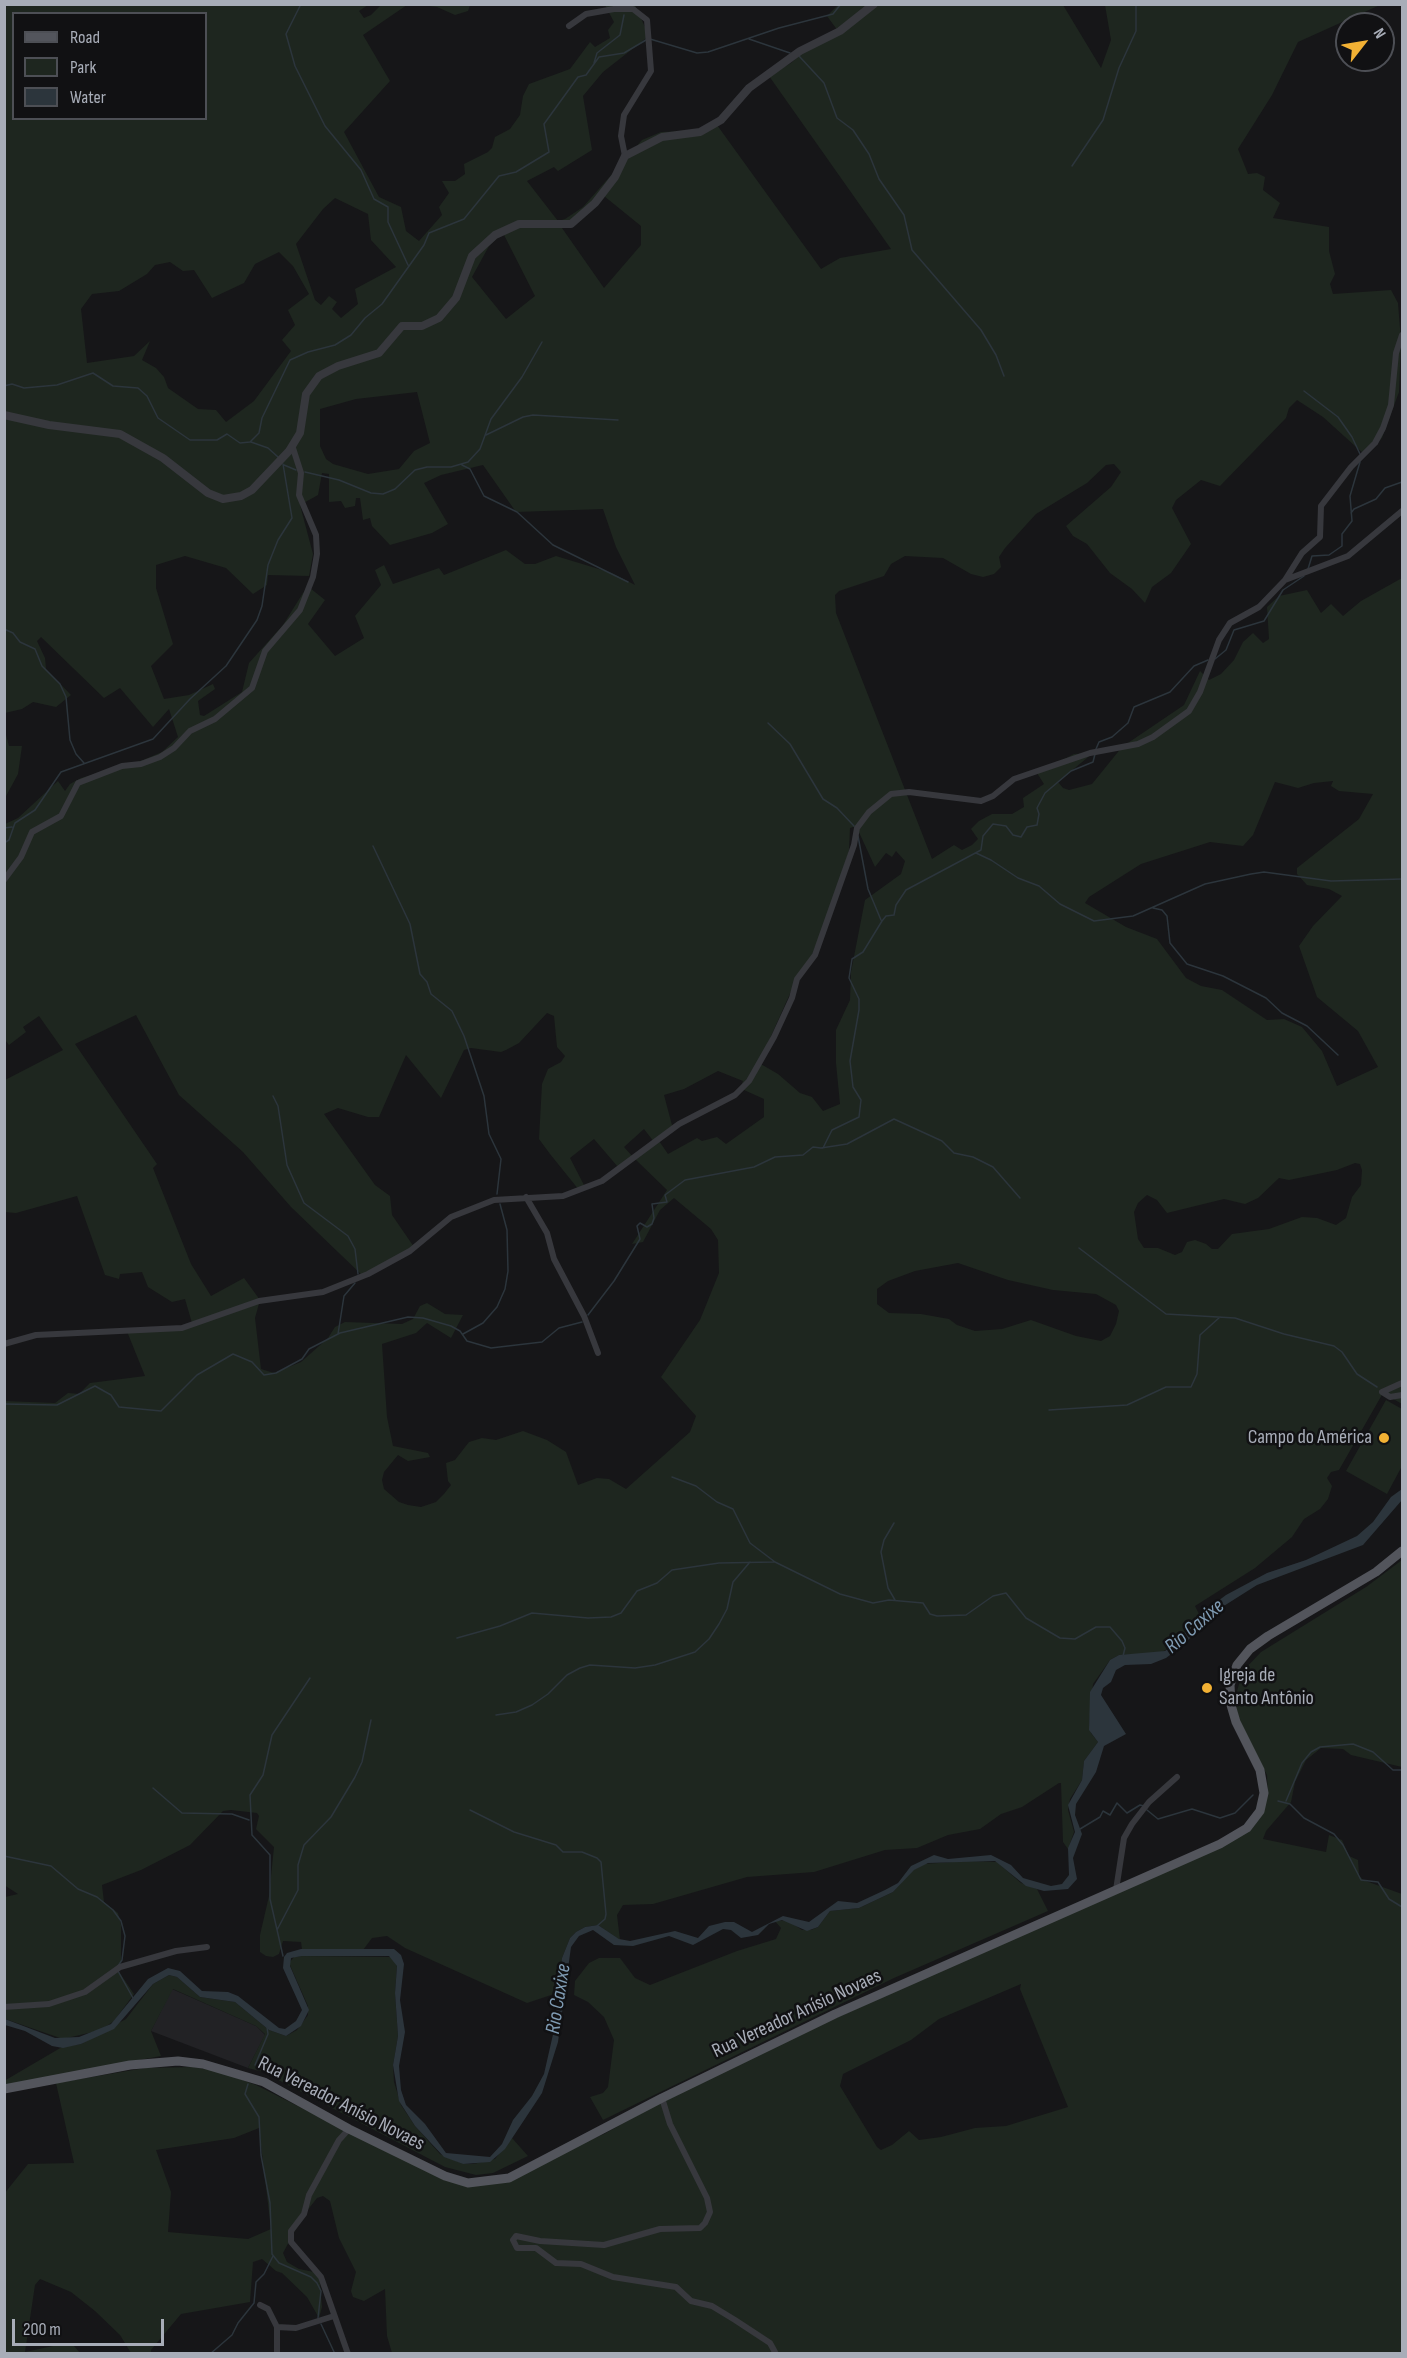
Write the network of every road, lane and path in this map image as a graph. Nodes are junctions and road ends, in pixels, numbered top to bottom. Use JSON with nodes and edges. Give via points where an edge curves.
{"nodes":[{"id":1,"x":874,"y":4,"type":"edge"},
{"id":2,"x":568,"y":26,"type":"dead end"},
{"id":3,"x":625,"y":156,"type":"junction"},
{"id":4,"x":1402,"y":335,"type":"edge"},
{"id":5,"x":4,"y":415,"type":"edge"},
{"id":6,"x":292,"y":445,"type":"junction"},
{"id":7,"x":1402,"y":511,"type":"edge"},
{"id":8,"x":1285,"y":580,"type":"junction"},
{"id":9,"x":4,"y":880,"type":"edge"},
{"id":10,"x":526,"y":1197,"type":"junction"},
{"id":11,"x":4,"y":1344,"type":"edge"},
{"id":12,"x":598,"y":1353,"type":"dead end"},
{"id":13,"x":1402,"y":1383,"type":"edge"},
{"id":14,"x":1402,"y":1395,"type":"edge"},
{"id":15,"x":1402,"y":1551,"type":"edge"},
{"id":16,"x":1177,"y":1777,"type":"dead end"},
{"id":17,"x":1116,"y":1890,"type":"junction"},
{"id":18,"x":207,"y":1947,"type":"dead end"},
{"id":19,"x":4,"y":2007,"type":"edge"},
{"id":20,"x":4,"y":2089,"type":"edge"},
{"id":21,"x":662,"y":2098,"type":"junction"},
{"id":22,"x":349,"y":2129,"type":"junction"},
{"id":23,"x":260,"y":2305,"type":"dead end"},
{"id":24,"x":334,"y":2316,"type":"junction"},
{"id":25,"x":278,"y":2326,"type":"junction"},
{"id":26,"x":277,"y":2352,"type":"edge"},
{"id":27,"x":348,"y":2354,"type":"edge"},
{"id":28,"x":776,"y":2354,"type":"edge"}],
"edges":[{"from":1,"to":3,"type":"street","via":[[840,31],[800,51],[749,88],[721,120],[700,132],[662,137]]},
{"from":2,"to":3,"type":"street","via":[[586,14],[614,9],[633,9],[647,20],[651,71],[624,115],[621,136]]},
{"from":3,"to":6,"type":"street","via":[[595,203],[571,224],[519,224],[495,235],[472,256],[456,298],[439,318],[422,326],[402,326],[379,353],[319,376],[306,394],[300,433]]},
{"from":4,"to":8,"type":"street","via":[[1396,353],[1391,405],[1383,428],[1375,443],[1321,506],[1320,537],[1302,553]]},
{"from":5,"to":6,"type":"street","via":[[120,434],[223,499],[252,490]]},
{"from":6,"to":9,"type":"street","via":[[301,473],[299,495],[316,535],[317,554],[300,610],[265,651],[252,688],[160,757],[122,765],[78,783],[61,816],[32,832],[21,858]]},
{"from":7,"to":8,"type":"street","via":[[1348,556]]},
{"from":8,"to":10,"type":"street","via":[[1259,607],[1230,623],[1189,711],[1153,737],[1014,779],[981,801],[909,792],[891,794],[857,828],[815,955],[797,979],[774,1037],[748,1081],[735,1095],[679,1124],[602,1181],[563,1196]]},
{"from":10,"to":11,"type":"street","via":[[494,1200],[451,1217],[410,1251],[323,1292],[259,1301],[182,1328],[36,1335]]},
{"from":10,"to":12,"type":"street","via":[[547,1233],[554,1259],[584,1316]]},
{"from":13,"to":14,"type":"street","via":[[1382,1392],[1390,1397]]},
{"from":15,"to":17,"type":"main road","name":"Rua Vereador Anísio Novaes","via":[[1376,1572],[1268,1636],[1237,1665],[1230,1685],[1231,1705],[1260,1770],[1264,1793],[1254,1820],[1220,1844]]},
{"from":16,"to":17,"type":"street","via":[[1145,1806],[1124,1838]]},
{"from":17,"to":21,"type":"main road","name":"Rua Vereador Anísio Novaes","via":[[835,2014]]},
{"from":18,"to":19,"type":"street","via":[[176,1951],[120,1967],[85,1992],[60,2001],[36,2007]]},
{"from":20,"to":22,"type":"main road","name":"Rua Vereador Anísio Novaes","via":[[129,2065],[177,2061],[231,2070],[264,2082]]},
{"from":21,"to":22,"type":"main road","name":"Rua Vereador Anísio Novaes","via":[[509,2178],[488,2182],[468,2183],[445,2176]]},
{"from":21,"to":28,"type":"street","via":[[670,2124],[707,2198],[710,2212],[700,2228],[660,2229],[604,2245],[516,2236],[513,2240],[517,2248],[536,2248],[556,2263],[581,2264],[613,2277],[676,2287],[691,2301],[712,2306],[770,2343]]},
{"from":22,"to":24,"type":"street","via":[[339,2140],[309,2195],[304,2214],[291,2231],[291,2242],[321,2277]]},
{"from":23,"to":25,"type":"street","via":[[268,2309]]},
{"from":24,"to":25,"type":"street","via":[[296,2328]]},
{"from":24,"to":27,"type":"street"},
{"from":25,"to":26,"type":"street"}]}
